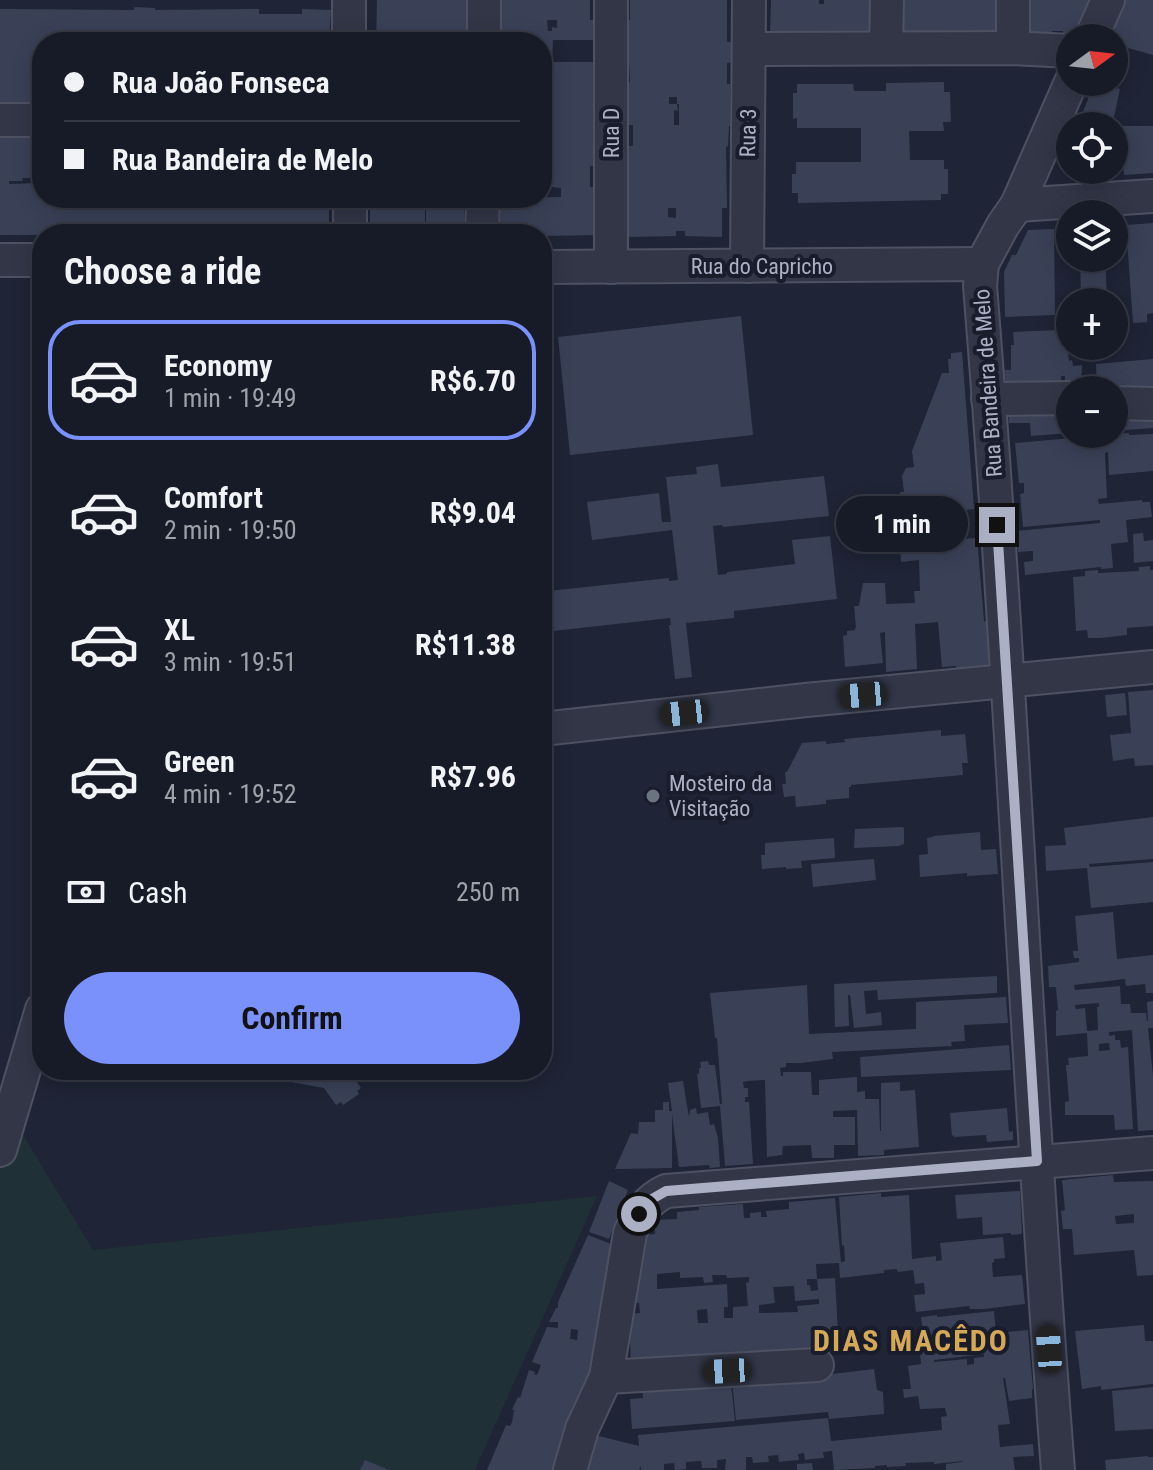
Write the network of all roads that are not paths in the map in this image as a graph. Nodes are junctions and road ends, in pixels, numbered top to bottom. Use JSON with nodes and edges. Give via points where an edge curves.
{"nodes":[{"id":1,"x":349,"y":0,"type":"edge"},
{"id":2,"x":484,"y":0,"type":"edge"},
{"id":3,"x":611,"y":0,"type":"edge"},
{"id":4,"x":749,"y":0,"type":"edge"},
{"id":5,"x":887,"y":0,"type":"edge"},
{"id":6,"x":1013,"y":0,"type":"edge"},
{"id":7,"x":1108,"y":0,"type":"edge"},
{"id":8,"x":1097,"y":24,"type":"edge"},
{"id":9,"x":349,"y":32,"type":"edge"},
{"id":10,"x":484,"y":32,"type":"edge"},
{"id":11,"x":886,"y":47,"type":"junction"},
{"id":12,"x":1013,"y":48,"type":"junction"},
{"id":13,"x":750,"y":49,"type":"junction"},
{"id":14,"x":1056,"y":50,"type":"edge"},
{"id":15,"x":1065,"y":96,"type":"edge"},
{"id":16,"x":0,"y":120,"type":"edge"},
{"id":17,"x":32,"y":120,"type":"edge"},
{"id":18,"x":1153,"y":196,"type":"edge"},
{"id":19,"x":1017,"y":205,"type":"junction"},
{"id":20,"x":0,"y":260,"type":"edge"},
{"id":21,"x":32,"y":260,"type":"edge"},
{"id":22,"x":982,"y":264,"type":"junction"},
{"id":23,"x":747,"y":266,"type":"junction"},
{"id":24,"x":552,"y":267,"type":"edge"},
{"id":25,"x":611,"y":267,"type":"junction"},
{"id":26,"x":1056,"y":398,"type":"edge"},
{"id":27,"x":988,"y":399,"type":"junction"},
{"id":28,"x":1128,"y":403,"type":"edge"},
{"id":29,"x":1153,"y":404,"type":"edge"},
{"id":30,"x":1153,"y":667,"type":"edge"},
{"id":31,"x":1007,"y":682,"type":"junction"},
{"id":32,"x":552,"y":728,"type":"edge"},
{"id":33,"x":32,"y":1043,"type":"edge"},
{"id":34,"x":0,"y":1150,"type":"edge"},
{"id":35,"x":1153,"y":1153,"type":"edge"},
{"id":36,"x":1037,"y":1161,"type":"junction"},
{"id":37,"x":817,"y":1365,"type":"dead end"},
{"id":38,"x":606,"y":1377,"type":"junction"},
{"id":39,"x":570,"y":1470,"type":"edge"},
{"id":40,"x":1058,"y":1470,"type":"edge"}],
"edges":[{"from":1,"to":9,"type":"street"},
{"from":2,"to":10,"type":"street"},
{"from":3,"to":25,"type":"street","name":"Rua D"},
{"from":4,"to":13,"type":"street","name":"Rua 3"},
{"from":5,"to":11,"type":"street"},
{"from":6,"to":12,"type":"street"},
{"from":7,"to":8,"type":"street"},
{"from":11,"to":12,"type":"street"},
{"from":11,"to":13,"type":"street"},
{"from":12,"to":14,"type":"street"},
{"from":13,"to":23,"type":"street","name":"Rua 3"},
{"from":15,"to":19,"type":"street","name":"Rua Bandeira de Melo"},
{"from":16,"to":17,"type":"street"},
{"from":18,"to":19,"type":"street"},
{"from":19,"to":22,"type":"street","name":"Rua Bandeira de Melo"},
{"from":20,"to":21,"type":"street"},
{"from":22,"to":23,"type":"street","name":"Rua do Capricho"},
{"from":22,"to":27,"type":"street","name":"Rua Bandeira de Melo"},
{"from":23,"to":25,"type":"street","name":"Rua do Capricho"},
{"from":24,"to":25,"type":"street","name":"Rua do Capricho"},
{"from":26,"to":27,"type":"street"},
{"from":27,"to":31,"type":"street","name":"Rua Bandeira de Melo"},
{"from":28,"to":29,"type":"street"},
{"from":30,"to":31,"type":"street"},
{"from":31,"to":32,"type":"street"},
{"from":31,"to":36,"type":"street","name":"Rua Bandeira de Melo"},
{"from":33,"to":34,"type":"street"},
{"from":35,"to":36,"type":"street"},
{"from":36,"to":38,"type":"street","via":[[666,1191],[639,1214],[630,1233]]},
{"from":36,"to":40,"type":"street","name":"Rua Bandeira de Melo"},
{"from":37,"to":38,"type":"street"},
{"from":38,"to":39,"type":"street"}]}
